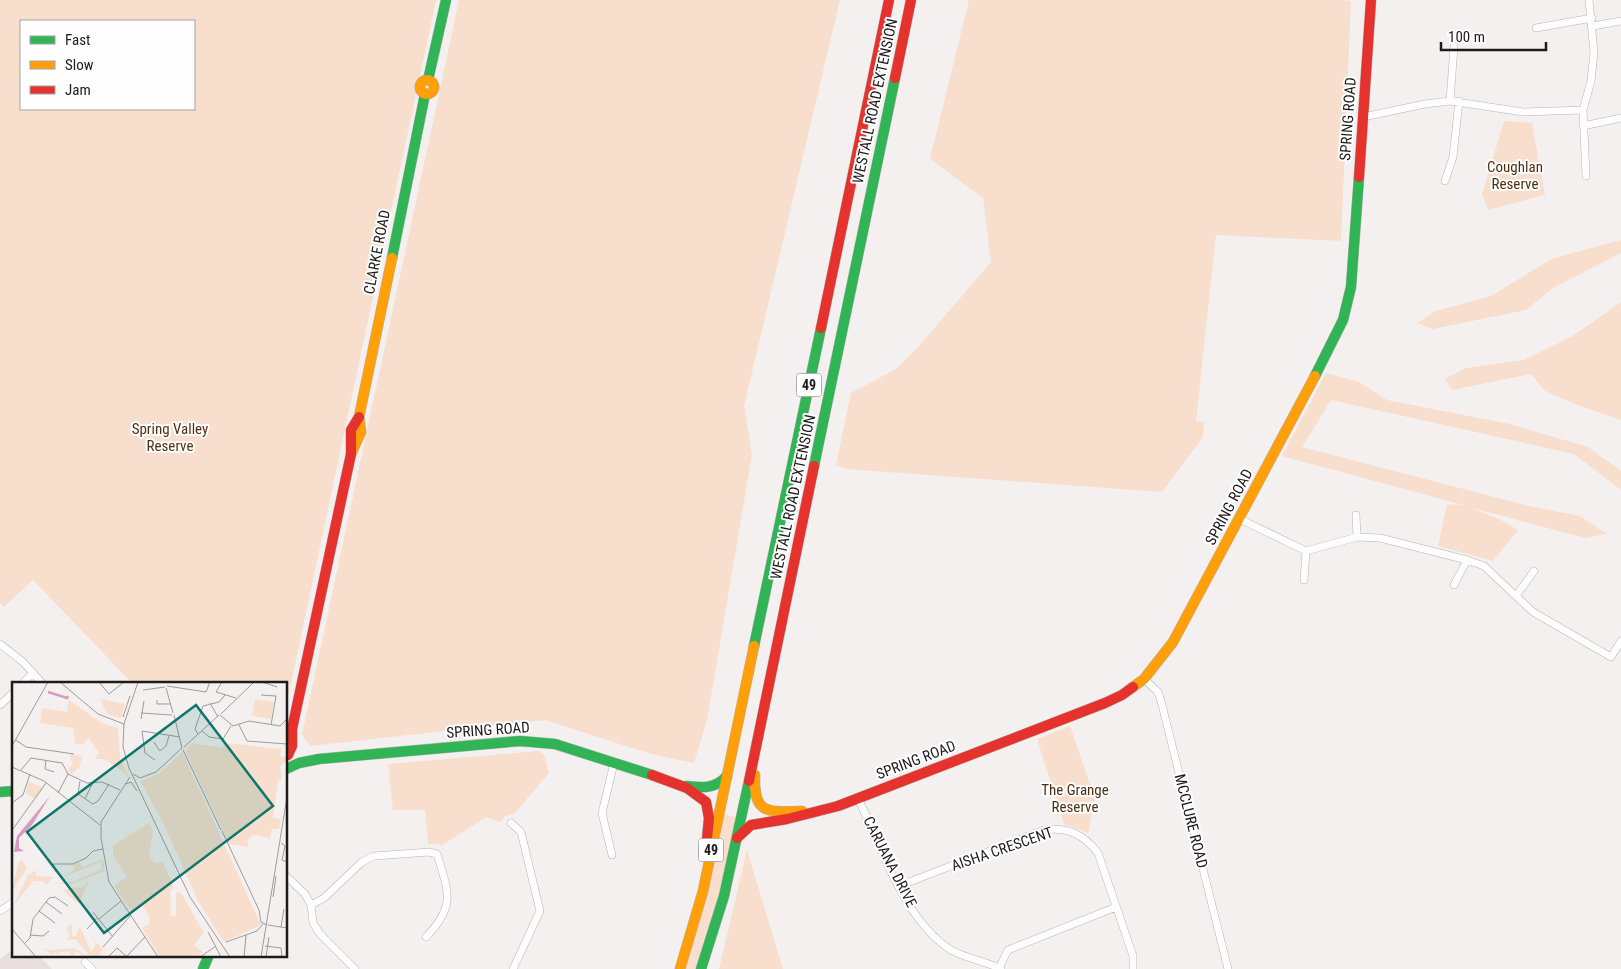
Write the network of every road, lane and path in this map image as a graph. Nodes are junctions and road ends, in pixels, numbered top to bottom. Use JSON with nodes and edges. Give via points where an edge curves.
{"nodes":[{"id":1,"x":446,"y":0,"type":"edge"},
{"id":2,"x":889,"y":0,"type":"edge"},
{"id":3,"x":912,"y":0,"type":"edge"},
{"id":4,"x":1371,"y":0,"type":"edge"},
{"id":5,"x":1589,"y":0,"type":"edge"},
{"id":6,"x":1592,"y":18,"type":"junction"},
{"id":7,"x":1621,"y":21,"type":"edge"},
{"id":8,"x":1593,"y":26,"type":"junction"},
{"id":9,"x":1536,"y":28,"type":"dead end"},
{"id":10,"x":1454,"y":46,"type":"dead end"},
{"id":11,"x":1450,"y":101,"type":"junction"},
{"id":12,"x":1459,"y":101,"type":"junction"},
{"id":13,"x":1583,"y":110,"type":"junction"},
{"id":14,"x":1363,"y":117,"type":"junction"},
{"id":15,"x":1621,"y":118,"type":"edge"},
{"id":16,"x":1583,"y":126,"type":"junction"},
{"id":17,"x":1586,"y":176,"type":"dead end"},
{"id":18,"x":1445,"y":180,"type":"dead end"},
{"id":19,"x":1356,"y":515,"type":"dead end"},
{"id":20,"x":1240,"y":519,"type":"junction"},
{"id":21,"x":1357,"y":537,"type":"junction"},
{"id":22,"x":1306,"y":551,"type":"junction"},
{"id":23,"x":1467,"y":560,"type":"junction"},
{"id":24,"x":1534,"y":571,"type":"dead end"},
{"id":25,"x":1304,"y":580,"type":"dead end"},
{"id":26,"x":1454,"y":585,"type":"dead end"},
{"id":27,"x":1516,"y":596,"type":"junction"},
{"id":28,"x":1621,"y":641,"type":"edge"},
{"id":29,"x":0,"y":644,"type":"edge"},
{"id":30,"x":33,"y":673,"type":"junction"},
{"id":31,"x":1144,"y":679,"type":"junction"},
{"id":32,"x":24,"y":682,"type":"edge"},
{"id":33,"x":41,"y":682,"type":"edge"},
{"id":34,"x":12,"y":694,"type":"edge"},
{"id":35,"x":0,"y":705,"type":"edge"},
{"id":36,"x":762,"y":717,"type":"junction"},
{"id":37,"x":292,"y":728,"type":"junction"},
{"id":38,"x":288,"y":735,"type":"edge"},
{"id":39,"x":288,"y":754,"type":"edge"},
{"id":40,"x":319,"y":759,"type":"junction"},
{"id":41,"x":614,"y":762,"type":"junction"},
{"id":42,"x":288,"y":766,"type":"edge"},
{"id":43,"x":288,"y":768,"type":"edge"},
{"id":44,"x":727,"y":775,"type":"junction"},
{"id":45,"x":682,"y":786,"type":"junction"},
{"id":46,"x":858,"y":798,"type":"junction"},
{"id":47,"x":823,"y":810,"type":"junction"},
{"id":48,"x":511,"y":823,"type":"dead end"},
{"id":49,"x":737,"y":838,"type":"junction"},
{"id":50,"x":612,"y":856,"type":"dead end"},
{"id":51,"x":288,"y":878,"type":"edge"},
{"id":52,"x":899,"y":886,"type":"junction"},
{"id":53,"x":12,"y":903,"type":"edge"},
{"id":54,"x":311,"y":905,"type":"junction"},
{"id":55,"x":1116,"y":907,"type":"junction"},
{"id":56,"x":0,"y":911,"type":"edge"},
{"id":57,"x":693,"y":929,"type":"junction"},
{"id":58,"x":426,"y":937,"type":"dead end"},
{"id":59,"x":208,"y":956,"type":"edge"},
{"id":60,"x":85,"y":962,"type":"dead end"},
{"id":61,"x":1000,"y":968,"type":"edge"},
{"id":62,"x":92,"y":969,"type":"edge"},
{"id":63,"x":203,"y":969,"type":"edge"},
{"id":64,"x":355,"y":969,"type":"edge"},
{"id":65,"x":513,"y":969,"type":"edge"},
{"id":66,"x":680,"y":969,"type":"edge"},
{"id":67,"x":701,"y":969,"type":"edge"},
{"id":68,"x":1134,"y":969,"type":"edge"},
{"id":69,"x":1228,"y":969,"type":"edge"}],
"edges":[{"from":1,"to":37,"type":"main road","name":"CLARKE ROAD","via":[[428,80],[420,86],[425,94],[359,417],[351,430],[352,454]]},
{"from":2,"to":44,"type":"main road","name":"WESTALL ROAD EXTENSION","number":"49"},
{"from":3,"to":36,"type":"main road","name":"WESTALL ROAD EXTENSION","number":"49"},
{"from":4,"to":14,"type":"main road","name":"SPRING ROAD"},
{"from":5,"to":6,"type":"street"},
{"from":6,"to":8,"type":"street"},
{"from":6,"to":9,"type":"street"},
{"from":7,"to":8,"type":"street"},
{"from":8,"to":13,"type":"street","via":[[1591,81]]},
{"from":10,"to":11,"type":"street"},
{"from":11,"to":12,"type":"street"},
{"from":11,"to":14,"type":"street"},
{"from":12,"to":13,"type":"street","via":[[1524,112]]},
{"from":12,"to":18,"type":"street","via":[[1453,157]]},
{"from":13,"to":16,"type":"street"},
{"from":14,"to":20,"type":"main road","name":"SPRING ROAD","via":[[1351,287],[1343,320]]},
{"from":15,"to":16,"type":"street"},
{"from":16,"to":17,"type":"street"},
{"from":19,"to":21,"type":"street"},
{"from":20,"to":22,"type":"street"},
{"from":20,"to":31,"type":"main road","name":"SPRING ROAD","via":[[1173,642]]},
{"from":21,"to":22,"type":"street"},
{"from":21,"to":23,"type":"street","via":[[1380,538]]},
{"from":22,"to":25,"type":"street"},
{"from":23,"to":26,"type":"street"},
{"from":23,"to":27,"type":"street","via":[[1484,566]]},
{"from":24,"to":27,"type":"street"},
{"from":27,"to":28,"type":"street","via":[[1533,612],[1611,657]]},
{"from":29,"to":30,"type":"street"},
{"from":30,"to":32,"type":"street"},
{"from":30,"to":33,"type":"street"},
{"from":31,"to":46,"type":"main road","name":"SPRING ROAD","via":[[1105,703]]},
{"from":31,"to":69,"type":"street","name":"MCCLURE ROAD","via":[[1158,692],[1162,702]]},
{"from":34,"to":35,"type":"street"},
{"from":36,"to":47,"type":"main road","name":"SPRING ROAD","via":[[754,785],[758,804],[772,811]]},
{"from":36,"to":49,"type":"main road","name":"WESTALL ROAD EXTENSION","number":"49"},
{"from":37,"to":38,"type":"main road","name":"CLARKE ROAD"},
{"from":37,"to":39,"type":"main road","name":"CLARKE ROAD","via":[[292,746]]},
{"from":39,"to":40,"type":"main road","name":"SPRING ROAD"},
{"from":39,"to":42,"type":"main road","name":"CLARKE ROAD"},
{"from":40,"to":41,"type":"main road","name":"SPRING ROAD","via":[[520,741],[555,744]]},
{"from":40,"to":43,"type":"main road","name":"SPRING ROAD"},
{"from":41,"to":45,"type":"main road","name":"SPRING ROAD"},
{"from":41,"to":50,"type":"street","via":[[602,813]]},
{"from":44,"to":45,"type":"main road","name":"SPRING ROAD","via":[[719,784],[709,788]]},
{"from":44,"to":57,"type":"main road","name":"WESTALL ROAD EXTENSION","number":"49"},
{"from":45,"to":57,"type":"main road","name":"SPRING ROAD","via":[[707,804],[708,838]]},
{"from":46,"to":47,"type":"main road","name":"SPRING ROAD"},
{"from":46,"to":52,"type":"street","name":"CARUANA DRIVE"},
{"from":47,"to":49,"type":"main road","name":"SPRING ROAD","via":[[751,825]]},
{"from":48,"to":65,"type":"street","via":[[521,832],[540,911]]},
{"from":49,"to":67,"type":"main road","name":"WESTALL ROAD EXTENSION","number":"49","via":[[724,896]]},
{"from":51,"to":54,"type":"street","via":[[305,894]]},
{"from":52,"to":55,"type":"street","name":"AISHA CRESCENT","via":[[1044,830],[1059,828],[1075,833],[1098,853]]},
{"from":52,"to":61,"type":"street","name":"CARUANA DRIVE","via":[[921,921],[951,950]]},
{"from":53,"to":56,"type":"street"},
{"from":54,"to":58,"type":"street","via":[[324,898],[362,862],[374,856],[437,854],[448,893],[447,906]]},
{"from":54,"to":64,"type":"street","via":[[313,923],[320,934]]},
{"from":55,"to":61,"type":"street","via":[[1008,950]]},
{"from":55,"to":68,"type":"street","name":"AISHA CRESCENT","via":[[1133,956]]},
{"from":57,"to":66,"type":"main road","name":"WESTALL ROAD EXTENSION","number":"49"},
{"from":59,"to":63,"type":"main road"},
{"from":60,"to":62,"type":"street"}]}
